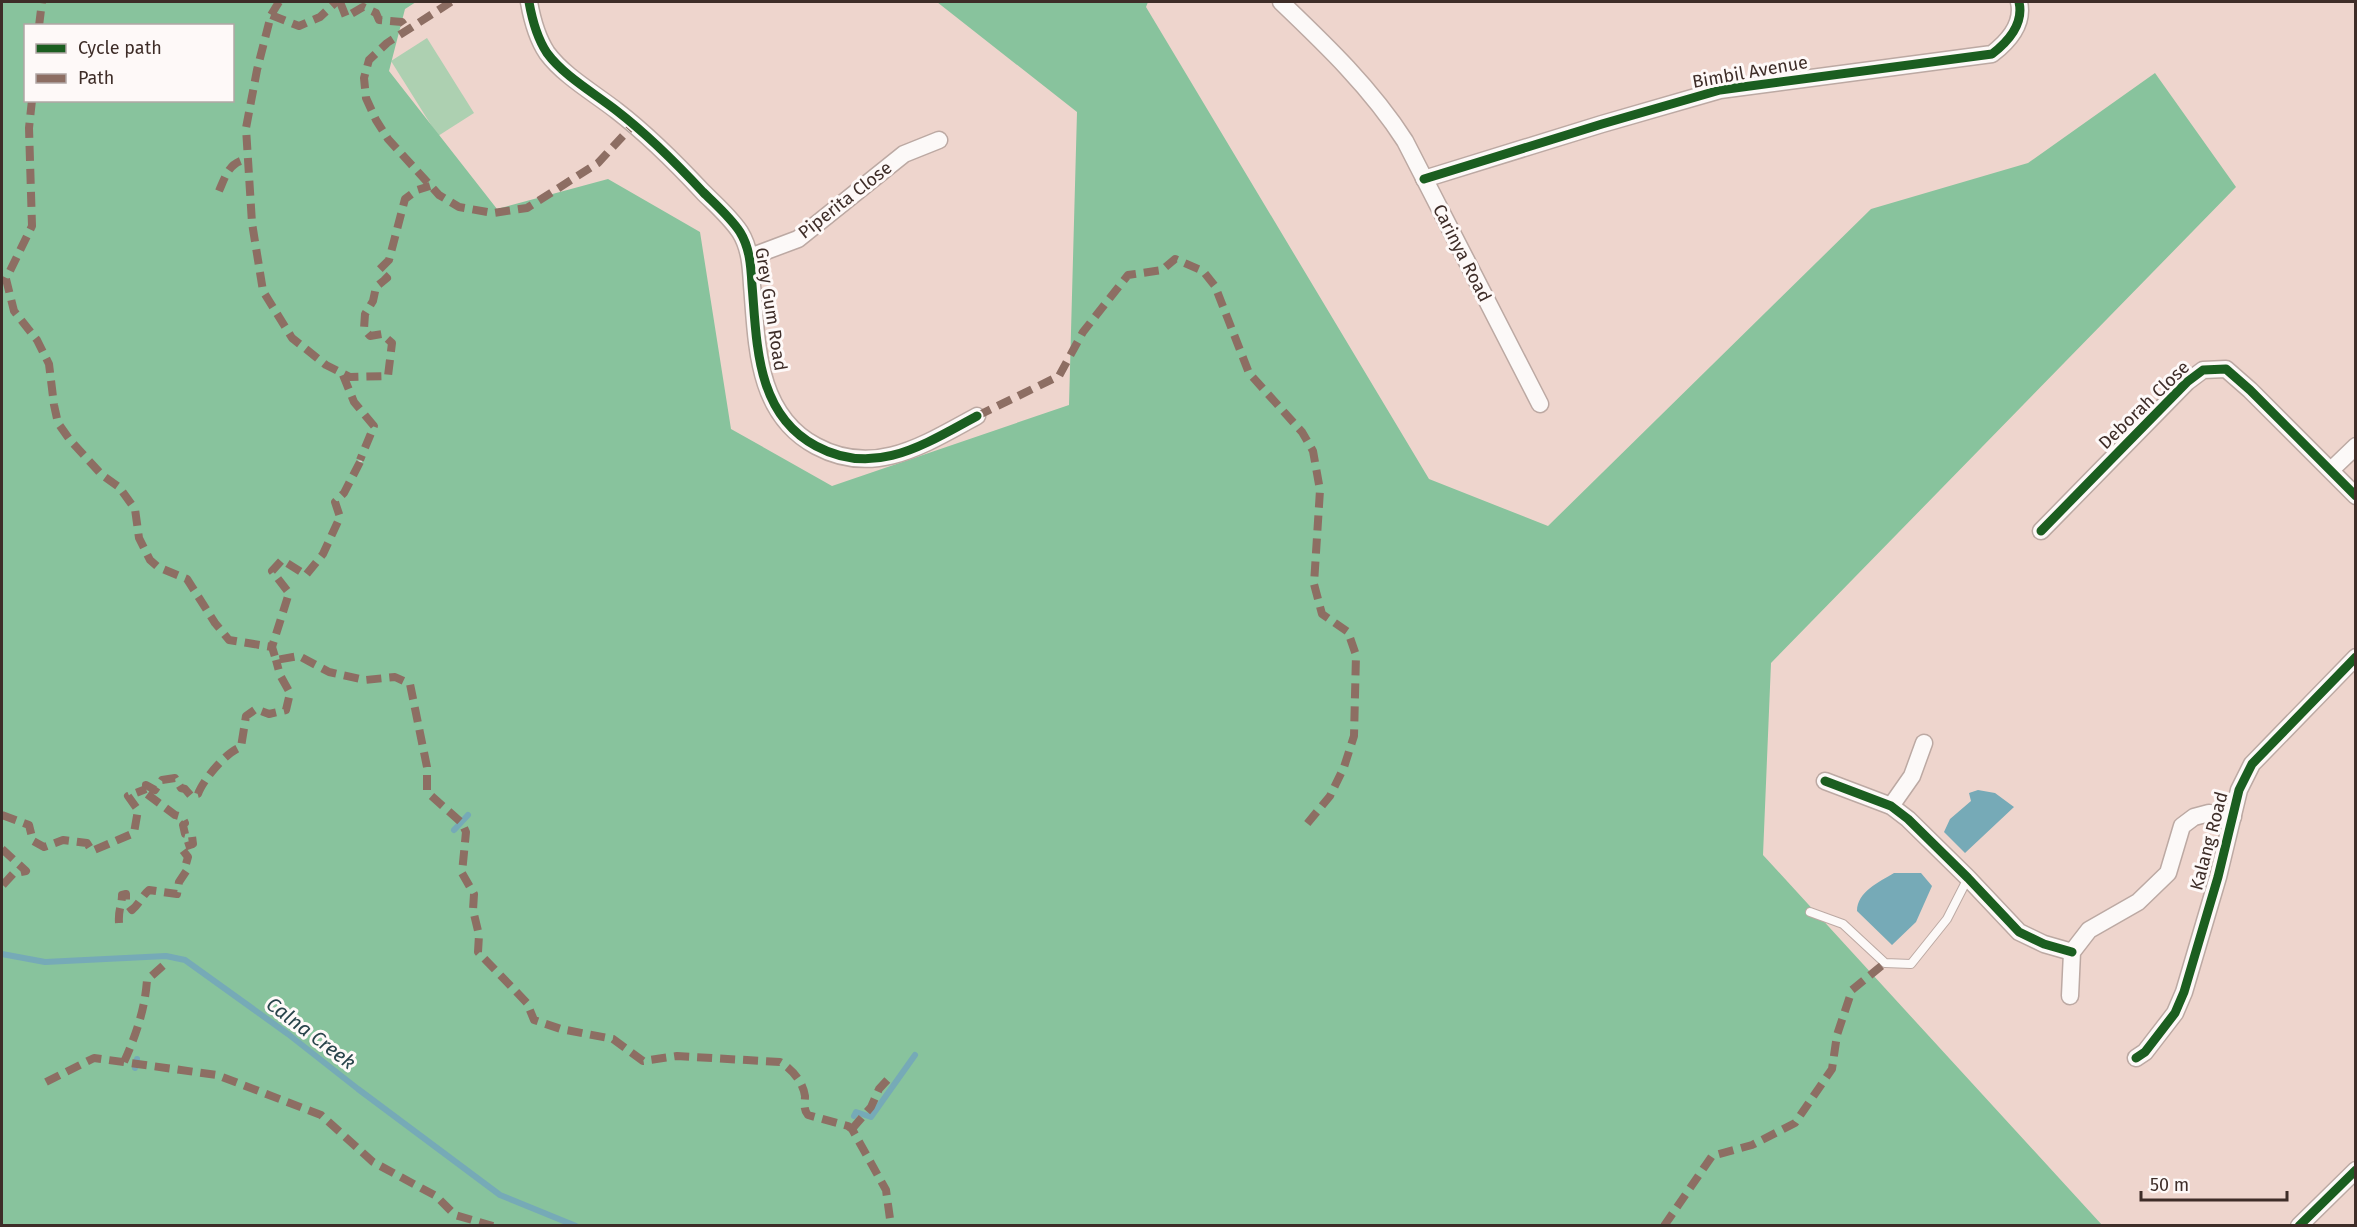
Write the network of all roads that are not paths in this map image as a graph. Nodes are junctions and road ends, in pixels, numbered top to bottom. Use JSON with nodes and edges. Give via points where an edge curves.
{"nodes":[{"id":1,"x":529,"y":2,"type":"edge"},
{"id":2,"x":1281,"y":2,"type":"edge"},
{"id":3,"x":2019,"y":2,"type":"edge"},
{"id":4,"x":939,"y":140,"type":"dead end"},
{"id":5,"x":1424,"y":179,"type":"junction"},
{"id":6,"x":750,"y":256,"type":"junction"},
{"id":7,"x":1540,"y":404,"type":"dead end"},
{"id":8,"x":977,"y":416,"type":"dead end"},
{"id":9,"x":2355,"y":446,"type":"edge"},
{"id":10,"x":2331,"y":470,"type":"junction"},
{"id":11,"x":2355,"y":496,"type":"edge"},
{"id":12,"x":2041,"y":531,"type":"dead end"},
{"id":13,"x":2355,"y":657,"type":"edge"},
{"id":14,"x":1924,"y":743,"type":"dead end"},
{"id":15,"x":1825,"y":781,"type":"dead end"},
{"id":16,"x":1891,"y":806,"type":"junction"},
{"id":17,"x":2233,"y":817,"type":"junction"},
{"id":18,"x":1968,"y":878,"type":"junction"},
{"id":19,"x":1810,"y":912,"type":"dead end"},
{"id":20,"x":2072,"y":951,"type":"junction"},
{"id":21,"x":2070,"y":996,"type":"dead end"},
{"id":22,"x":2136,"y":1058,"type":"dead end"},
{"id":23,"x":2355,"y":1170,"type":"edge"},
{"id":24,"x":2299,"y":1226,"type":"edge"}],
"edges":[{"from":1,"to":6,"type":"street","name":"Grey Gum Road","via":[[547,52],[680,167],[731,220]]},
{"from":2,"to":5,"type":"street","name":"Carinya Road","via":[[1388,114]]},
{"from":3,"to":5,"type":"street","name":"Bimbil Avenue","via":[[2018,23],[2012,36],[1992,54],[1720,90]]},
{"from":4,"to":6,"type":"street","name":"Piperita Close","via":[[904,154],[798,239]]},
{"from":5,"to":7,"type":"street","name":"Carinya Road"},
{"from":6,"to":8,"type":"street","name":"Grey Gum Road","via":[[764,377],[782,418],[801,437],[836,454],[872,460],[924,445]]},
{"from":9,"to":10,"type":"street"},
{"from":10,"to":11,"type":"street","name":"Deborah Close"},
{"from":10,"to":12,"type":"street","name":"Deborah Close","via":[[2226,369],[2203,370]]},
{"from":13,"to":17,"type":"street","name":"Kalang Road","via":[[2252,764],[2239,790]]},
{"from":14,"to":16,"type":"street","via":[[1912,776]]},
{"from":15,"to":16,"type":"street"},
{"from":16,"to":18,"type":"street"},
{"from":17,"to":20,"type":"street","name":"Kalang Road","via":[[2209,813],[2182,826],[2168,873],[2138,902],[2089,930]]},
{"from":17,"to":22,"type":"street","name":"Kalang Road","via":[[2184,992],[2175,1013]]},
{"from":18,"to":19,"type":"lane","via":[[1947,919],[1911,964],[1885,963],[1843,924]]},
{"from":18,"to":20,"type":"street","via":[[2019,932]]},
{"from":20,"to":21,"type":"street"},
{"from":23,"to":24,"type":"street"}]}
